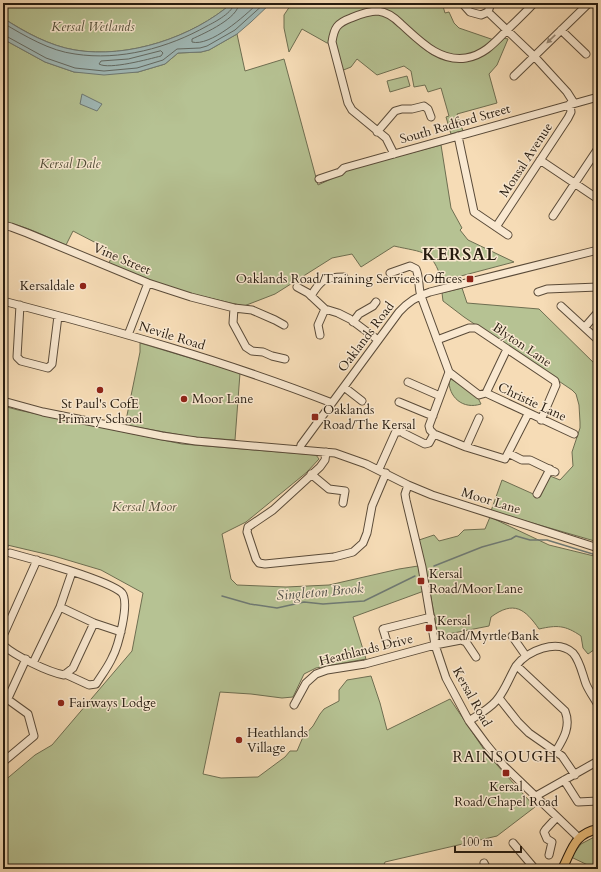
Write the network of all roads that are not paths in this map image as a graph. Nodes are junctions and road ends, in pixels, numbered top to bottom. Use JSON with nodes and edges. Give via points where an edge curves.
{"nodes":[{"id":1,"x":462,"y":3,"type":"edge"},
{"id":2,"x":491,"y":3,"type":"edge"},
{"id":3,"x":534,"y":3,"type":"edge"},
{"id":4,"x":589,"y":3,"type":"edge"},
{"id":5,"x":488,"y":12,"type":"junction"},
{"id":6,"x":506,"y":30,"type":"junction"},
{"id":7,"x":561,"y":30,"type":"junction"},
{"id":8,"x":586,"y":54,"type":"dead end"},
{"id":9,"x":534,"y":56,"type":"junction"},
{"id":10,"x":514,"y":76,"type":"dead end"},
{"id":11,"x":598,"y":97,"type":"edge"},
{"id":12,"x":572,"y":103,"type":"junction"},
{"id":13,"x":432,"y":118,"type":"dead end"},
{"id":14,"x":377,"y":132,"type":"junction"},
{"id":15,"x":458,"y":136,"type":"junction"},
{"id":16,"x":597,"y":150,"type":"dead end"},
{"id":17,"x":394,"y":154,"type":"junction"},
{"id":18,"x":540,"y":160,"type":"junction"},
{"id":19,"x":319,"y":179,"type":"dead end"},
{"id":20,"x":575,"y":184,"type":"junction"},
{"id":21,"x":598,"y":199,"type":"edge"},
{"id":22,"x":554,"y":216,"type":"dead end"},
{"id":23,"x":3,"y":225,"type":"edge"},
{"id":24,"x":496,"y":227,"type":"junction"},
{"id":25,"x":508,"y":235,"type":"dead end"},
{"id":26,"x":598,"y":250,"type":"edge"},
{"id":27,"x":394,"y":270,"type":"dead end"},
{"id":28,"x":344,"y":277,"type":"dead end"},
{"id":29,"x":148,"y":283,"type":"junction"},
{"id":30,"x":297,"y":287,"type":"dead end"},
{"id":31,"x":598,"y":287,"type":"edge"},
{"id":32,"x":538,"y":292,"type":"dead end"},
{"id":33,"x":311,"y":296,"type":"junction"},
{"id":34,"x":421,"y":296,"type":"junction"},
{"id":35,"x":3,"y":301,"type":"edge"},
{"id":36,"x":376,"y":302,"type":"dead end"},
{"id":37,"x":20,"y":305,"type":"junction"},
{"id":38,"x":561,"y":306,"type":"dead end"},
{"id":39,"x":234,"y":308,"type":"junction"},
{"id":40,"x":324,"y":309,"type":"junction"},
{"id":41,"x":598,"y":312,"type":"edge"},
{"id":42,"x":58,"y":316,"type":"junction"},
{"id":43,"x":282,"y":322,"type":"dead end"},
{"id":44,"x":353,"y":322,"type":"junction"},
{"id":45,"x":585,"y":327,"type":"junction"},
{"id":46,"x":320,"y":334,"type":"dead end"},
{"id":47,"x":128,"y":335,"type":"junction"},
{"id":48,"x":378,"y":340,"type":"junction"},
{"id":49,"x":437,"y":340,"type":"junction"},
{"id":50,"x":598,"y":340,"type":"edge"},
{"id":51,"x":507,"y":349,"type":"junction"},
{"id":52,"x":283,"y":356,"type":"dead end"},
{"id":53,"x":449,"y":372,"type":"junction"},
{"id":54,"x":408,"y":382,"type":"dead end"},
{"id":55,"x":344,"y":387,"type":"junction"},
{"id":56,"x":486,"y":394,"type":"junction"},
{"id":57,"x":440,"y":396,"type":"junction"},
{"id":58,"x":3,"y":401,"type":"edge"},
{"id":59,"x":362,"y":401,"type":"dead end"},
{"id":60,"x":400,"y":402,"type":"dead end"},
{"id":61,"x":332,"y":403,"type":"junction"},
{"id":62,"x":528,"y":414,"type":"junction"},
{"id":63,"x":433,"y":416,"type":"junction"},
{"id":64,"x":480,"y":418,"type":"dead end"},
{"id":65,"x":542,"y":420,"type":"junction"},
{"id":66,"x":434,"y":434,"type":"junction"},
{"id":67,"x":574,"y":434,"type":"dead end"},
{"id":68,"x":466,"y":447,"type":"junction"},
{"id":69,"x":300,"y":449,"type":"junction"},
{"id":70,"x":326,"y":452,"type":"junction"},
{"id":71,"x":508,"y":453,"type":"junction"},
{"id":72,"x":379,"y":470,"type":"junction"},
{"id":73,"x":386,"y":473,"type":"junction"},
{"id":74,"x":311,"y":474,"type":"junction"},
{"id":75,"x":408,"y":485,"type":"junction"},
{"id":76,"x":537,"y":494,"type":"dead end"},
{"id":77,"x":343,"y":503,"type":"dead end"},
{"id":78,"x":598,"y":548,"type":"edge"},
{"id":79,"x":10,"y":553,"type":"dead end"},
{"id":80,"x":37,"y":560,"type":"junction"},
{"id":81,"x":72,"y":572,"type":"junction"},
{"id":82,"x":60,"y":607,"type":"junction"},
{"id":83,"x":430,"y":617,"type":"junction"},
{"id":84,"x":94,"y":623,"type":"junction"},
{"id":85,"x":378,"y":623,"type":"dead end"},
{"id":86,"x":384,"y":629,"type":"junction"},
{"id":87,"x":121,"y":632,"type":"junction"},
{"id":88,"x":3,"y":636,"type":"edge"},
{"id":89,"x":512,"y":636,"type":"dead end"},
{"id":90,"x":387,"y":642,"type":"dead end"},
{"id":91,"x":3,"y":645,"type":"edge"},
{"id":92,"x":435,"y":646,"type":"junction"},
{"id":93,"x":526,"y":656,"type":"junction"},
{"id":94,"x":476,"y":657,"type":"dead end"},
{"id":95,"x":26,"y":659,"type":"junction"},
{"id":96,"x":33,"y":663,"type":"junction"},
{"id":97,"x":517,"y":666,"type":"junction"},
{"id":98,"x":65,"y":674,"type":"junction"},
{"id":99,"x":5,"y":698,"type":"edge"},
{"id":100,"x":498,"y":698,"type":"junction"},
{"id":101,"x":294,"y":705,"type":"dead end"},
{"id":102,"x":598,"y":705,"type":"edge"},
{"id":103,"x":469,"y":721,"type":"junction"},
{"id":104,"x":556,"y":752,"type":"junction"},
{"id":105,"x":598,"y":761,"type":"edge"},
{"id":106,"x":3,"y":762,"type":"edge"},
{"id":107,"x":575,"y":774,"type":"junction"},
{"id":108,"x":564,"y":780,"type":"junction"},
{"id":109,"x":536,"y":796,"type":"junction"},
{"id":110,"x":598,"y":801,"type":"edge"},
{"id":111,"x":557,"y":817,"type":"junction"},
{"id":112,"x":598,"y":829,"type":"edge"},
{"id":113,"x":579,"y":838,"type":"junction"},
{"id":114,"x":513,"y":843,"type":"dead end"},
{"id":115,"x":549,"y":854,"type":"dead end"},
{"id":116,"x":446,"y":869,"type":"edge"},
{"id":117,"x":451,"y":869,"type":"edge"},
{"id":118,"x":535,"y":869,"type":"edge"},
{"id":119,"x":562,"y":869,"type":"edge"}],
"edges":[{"from":1,"to":5,"type":"street","via":[[476,14]]},
{"from":2,"to":5,"type":"street"},
{"from":3,"to":6,"type":"street"},
{"from":4,"to":7,"type":"street"},
{"from":5,"to":6,"type":"street"},
{"from":6,"to":9,"type":"street"},
{"from":6,"to":14,"type":"street","via":[[488,50],[467,58],[456,58],[445,57],[433,51],[393,17],[383,12],[376,11],[344,20],[333,32],[332,42],[348,103],[352,110]]},
{"from":7,"to":8,"type":"street"},
{"from":7,"to":9,"type":"street","one_way":true},
{"from":9,"to":10,"type":"street"},
{"from":9,"to":12,"type":"street","via":[[568,92]]},
{"from":11,"to":12,"type":"street","name":"South Radford Street"},
{"from":12,"to":15,"type":"street","name":"South Radford Street"},
{"from":12,"to":18,"type":"street","name":"Monsal Avenue","via":[[568,118]]},
{"from":13,"to":14,"type":"street","via":[[428,105],[397,110]]},
{"from":14,"to":17,"type":"street","via":[[386,138]]},
{"from":15,"to":17,"type":"street","name":"South Radford Street"},
{"from":15,"to":24,"type":"street","via":[[474,212]]},
{"from":16,"to":20,"type":"street"},
{"from":17,"to":19,"type":"street","name":"South Radford Street","via":[[344,168],[340,172]]},
{"from":18,"to":20,"type":"street"},
{"from":18,"to":24,"type":"street","name":"Monsal Avenue"},
{"from":20,"to":21,"type":"street"},
{"from":20,"to":22,"type":"street"},
{"from":23,"to":29,"type":"street","name":"Vine Street"},
{"from":24,"to":25,"type":"street"},
{"from":26,"to":34,"type":"street","name":"Oaklands Road"},
{"from":27,"to":34,"type":"street","via":[[410,266],[416,269]]},
{"from":28,"to":33,"type":"street","via":[[322,280]]},
{"from":29,"to":39,"type":"street","name":"Vine Street"},
{"from":29,"to":47,"type":"street"},
{"from":30,"to":33,"type":"street"},
{"from":31,"to":32,"type":"street","via":[[547,289]]},
{"from":33,"to":40,"type":"street"},
{"from":34,"to":48,"type":"street","name":"Oaklands Road","via":[[404,306]]},
{"from":34,"to":49,"type":"street"},
{"from":35,"to":37,"type":"street","name":"Nevile Road"},
{"from":36,"to":44,"type":"street","via":[[359,314]]},
{"from":37,"to":42,"type":"street","name":"Nevile Road"},
{"from":37,"to":42,"type":"street","via":[[17,357],[20,361],[48,368],[52,364]]},
{"from":38,"to":45,"type":"street"},
{"from":39,"to":43,"type":"street","name":"Vine Street","via":[[252,310]]},
{"from":39,"to":52,"type":"street","via":[[233,323],[246,347],[272,356]]},
{"from":40,"to":44,"type":"street","via":[[338,313]]},
{"from":40,"to":46,"type":"street","via":[[318,325]]},
{"from":41,"to":45,"type":"street"},
{"from":42,"to":47,"type":"street","name":"Nevile Road"},
{"from":44,"to":48,"type":"street"},
{"from":45,"to":50,"type":"street"},
{"from":47,"to":61,"type":"street","name":"Nevile Road","via":[[245,370]]},
{"from":48,"to":55,"type":"street","name":"Oaklands Road"},
{"from":49,"to":51,"type":"street","name":"Blyton Lane","via":[[469,328],[476,328]]},
{"from":49,"to":53,"type":"street"},
{"from":51,"to":56,"type":"street"},
{"from":51,"to":65,"type":"street","name":"Blyton Lane","via":[[555,381],[556,385]]},
{"from":53,"to":56,"type":"street","name":"Christie Lane","via":[[479,396]]},
{"from":53,"to":57,"type":"street"},
{"from":54,"to":57,"type":"street"},
{"from":55,"to":59,"type":"street"},
{"from":55,"to":61,"type":"street","name":"Oaklands Road"},
{"from":56,"to":62,"type":"street","name":"Christie Lane"},
{"from":57,"to":63,"type":"street"},
{"from":58,"to":69,"type":"street","name":"Moor Lane","via":[[43,412],[162,436]]},
{"from":60,"to":63,"type":"street"},
{"from":61,"to":69,"type":"street","name":"Oaklands Road"},
{"from":62,"to":65,"type":"street","name":"Christie Lane"},
{"from":62,"to":71,"type":"street"},
{"from":63,"to":66,"type":"street","via":[[429,428]]},
{"from":64,"to":68,"type":"street"},
{"from":65,"to":67,"type":"street","name":"Christie Lane"},
{"from":66,"to":68,"type":"street"},
{"from":66,"to":72,"type":"street","via":[[429,443],[425,444],[399,432]]},
{"from":68,"to":71,"type":"street","via":[[502,459],[506,458]]},
{"from":69,"to":70,"type":"street","name":"Moor Lane"},
{"from":70,"to":72,"type":"street","name":"Moor Lane","via":[[345,456]]},
{"from":70,"to":74,"type":"street","via":[[325,460]]},
{"from":71,"to":76,"type":"street","via":[[552,471]]},
{"from":72,"to":73,"type":"street","name":"Moor Lane"},
{"from":73,"to":74,"type":"street","via":[[372,506],[365,538],[353,552],[334,557],[262,564],[256,559],[247,528],[273,510]]},
{"from":73,"to":75,"type":"street","name":"Moor Lane"},
{"from":74,"to":77,"type":"street","via":[[329,489],[345,491]]},
{"from":75,"to":78,"type":"street","name":"Moor Lane"},
{"from":75,"to":83,"type":"street","name":"Kersal Road","via":[[405,494],[422,567]]},
{"from":79,"to":80,"type":"street"},
{"from":80,"to":81,"type":"street"},
{"from":80,"to":88,"type":"street"},
{"from":81,"to":82,"type":"street"},
{"from":81,"to":87,"type":"street","via":[[106,583],[121,592],[124,597],[124,616]]},
{"from":82,"to":84,"type":"street"},
{"from":82,"to":96,"type":"street"},
{"from":83,"to":86,"type":"street"},
{"from":83,"to":92,"type":"street","name":"Kersal Road"},
{"from":84,"to":87,"type":"street"},
{"from":84,"to":98,"type":"street","via":[[73,668]]},
{"from":85,"to":86,"type":"street"},
{"from":86,"to":90,"type":"street"},
{"from":87,"to":98,"type":"street","via":[[112,659],[96,684],[89,685]]},
{"from":89,"to":93,"type":"street"},
{"from":91,"to":95,"type":"street"},
{"from":92,"to":94,"type":"street","name":"Heathlands Drive","via":[[461,640],[469,646]]},
{"from":92,"to":101,"type":"street","name":"Heathlands Drive","via":[[322,672],[306,683]]},
{"from":92,"to":103,"type":"street","name":"Kersal Road","via":[[446,678]]},
{"from":93,"to":97,"type":"street"},
{"from":93,"to":102,"type":"street","via":[[553,646],[568,649],[577,659]]},
{"from":95,"to":96,"type":"street"},
{"from":95,"to":99,"type":"street","via":[[9,696]]},
{"from":96,"to":98,"type":"street","via":[[55,673]]},
{"from":97,"to":100,"type":"street"},
{"from":97,"to":104,"type":"street","via":[[565,711],[568,717],[568,728]]},
{"from":99,"to":106,"type":"street","via":[[28,714],[34,736]]},
{"from":100,"to":103,"type":"street"},
{"from":100,"to":104,"type":"street","via":[[529,733]]},
{"from":103,"to":109,"type":"street","name":"Kersal Road","via":[[504,766]]},
{"from":104,"to":107,"type":"street","via":[[567,761]]},
{"from":105,"to":107,"type":"street"},
{"from":107,"to":108,"type":"street"},
{"from":108,"to":109,"type":"street"},
{"from":108,"to":110,"type":"street","via":[[578,802]]},
{"from":109,"to":111,"type":"street","name":"Kersal Road"},
{"from":111,"to":113,"type":"street","name":"Kersal Road"},
{"from":111,"to":115,"type":"street","via":[[544,832],[552,842]]},
{"from":112,"to":113,"type":"main road"},
{"from":113,"to":119,"type":"main road"},
{"from":114,"to":118,"type":"street"},
{"from":116,"to":117,"type":"street"}]}
